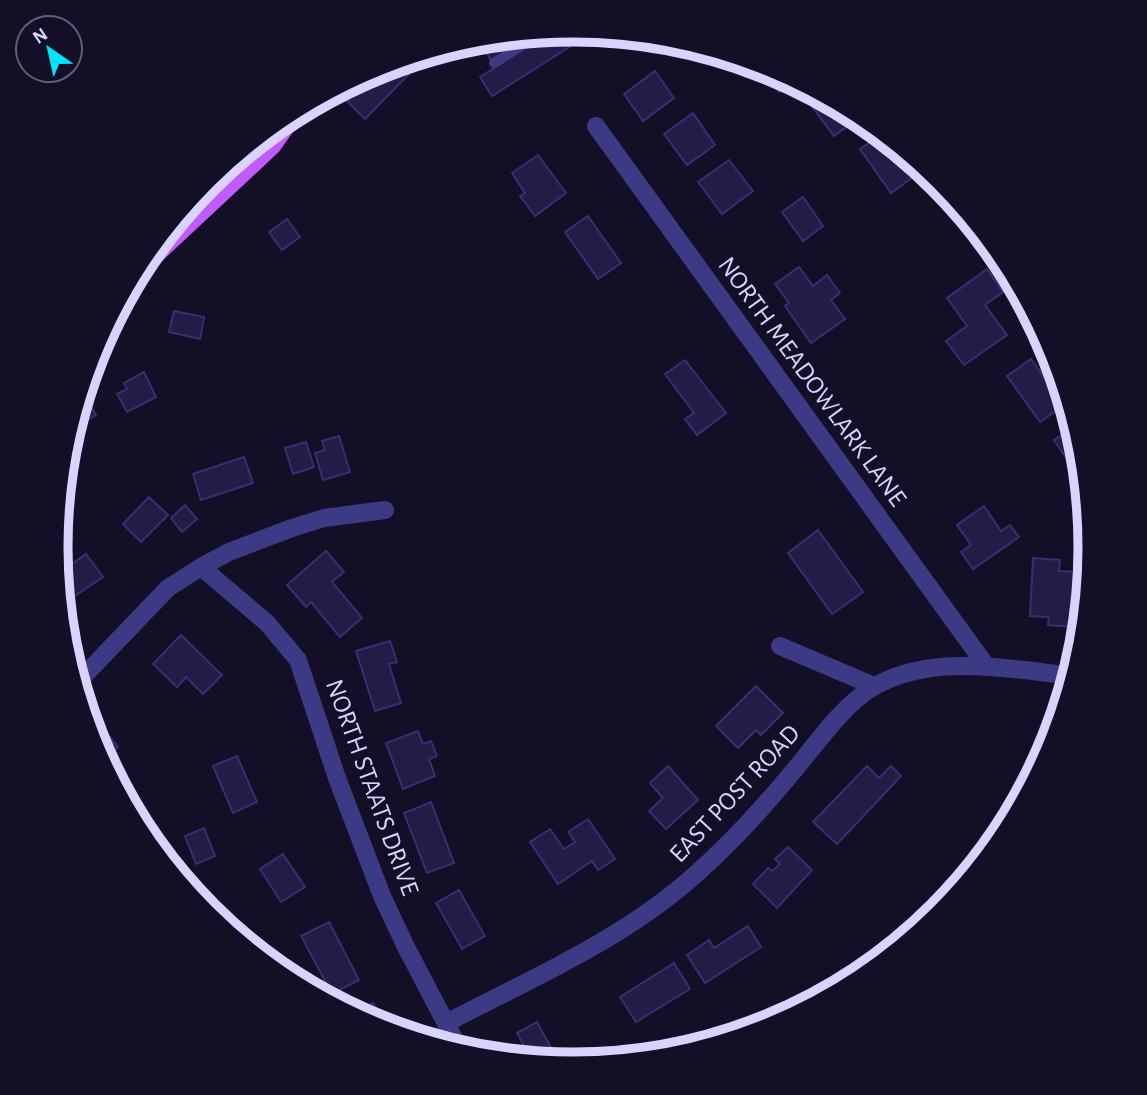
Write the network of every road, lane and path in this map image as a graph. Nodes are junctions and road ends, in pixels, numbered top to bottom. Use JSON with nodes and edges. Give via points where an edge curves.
{"nodes":[{"id":1,"x":523,"y":45,"type":"edge"},
{"id":2,"x":494,"y":63,"type":"dead end"},
{"id":3,"x":596,"y":126,"type":"dead end"},
{"id":4,"x":278,"y":138,"type":"edge"},
{"id":5,"x":174,"y":238,"type":"edge"},
{"id":6,"x":385,"y":510,"type":"dead end"},
{"id":7,"x":201,"y":567,"type":"junction"},
{"id":8,"x":780,"y":646,"type":"dead end"},
{"id":9,"x":987,"y":667,"type":"junction"},
{"id":10,"x":84,"y":675,"type":"edge"},
{"id":11,"x":1063,"y":675,"type":"edge"},
{"id":12,"x":874,"y":686,"type":"junction"},
{"id":13,"x":446,"y":1023,"type":"junction"},
{"id":14,"x":454,"y":1038,"type":"edge"}],
"edges":[{"from":1,"to":2,"type":"lane"},
{"from":3,"to":9,"type":"street","name":"NORTH MEADOWLARK LANE"},
{"from":4,"to":5,"type":"main road"},
{"from":6,"to":7,"type":"street","via":[[292,527]]},
{"from":7,"to":10,"type":"street","via":[[168,588]]},
{"from":7,"to":13,"type":"street","name":"NORTH STAATS DRIVE","via":[[267,623],[299,660],[382,896]]},
{"from":8,"to":12,"type":"street"},
{"from":9,"to":11,"type":"street","name":"EAST POST ROAD"},
{"from":9,"to":12,"type":"street","name":"EAST POST ROAD","via":[[933,668]]},
{"from":12,"to":13,"type":"street","name":"EAST POST ROAD","via":[[855,700],[767,803],[681,887],[597,944]]},
{"from":13,"to":14,"type":"street","name":"NORTH STAATS DRIVE"}]}
